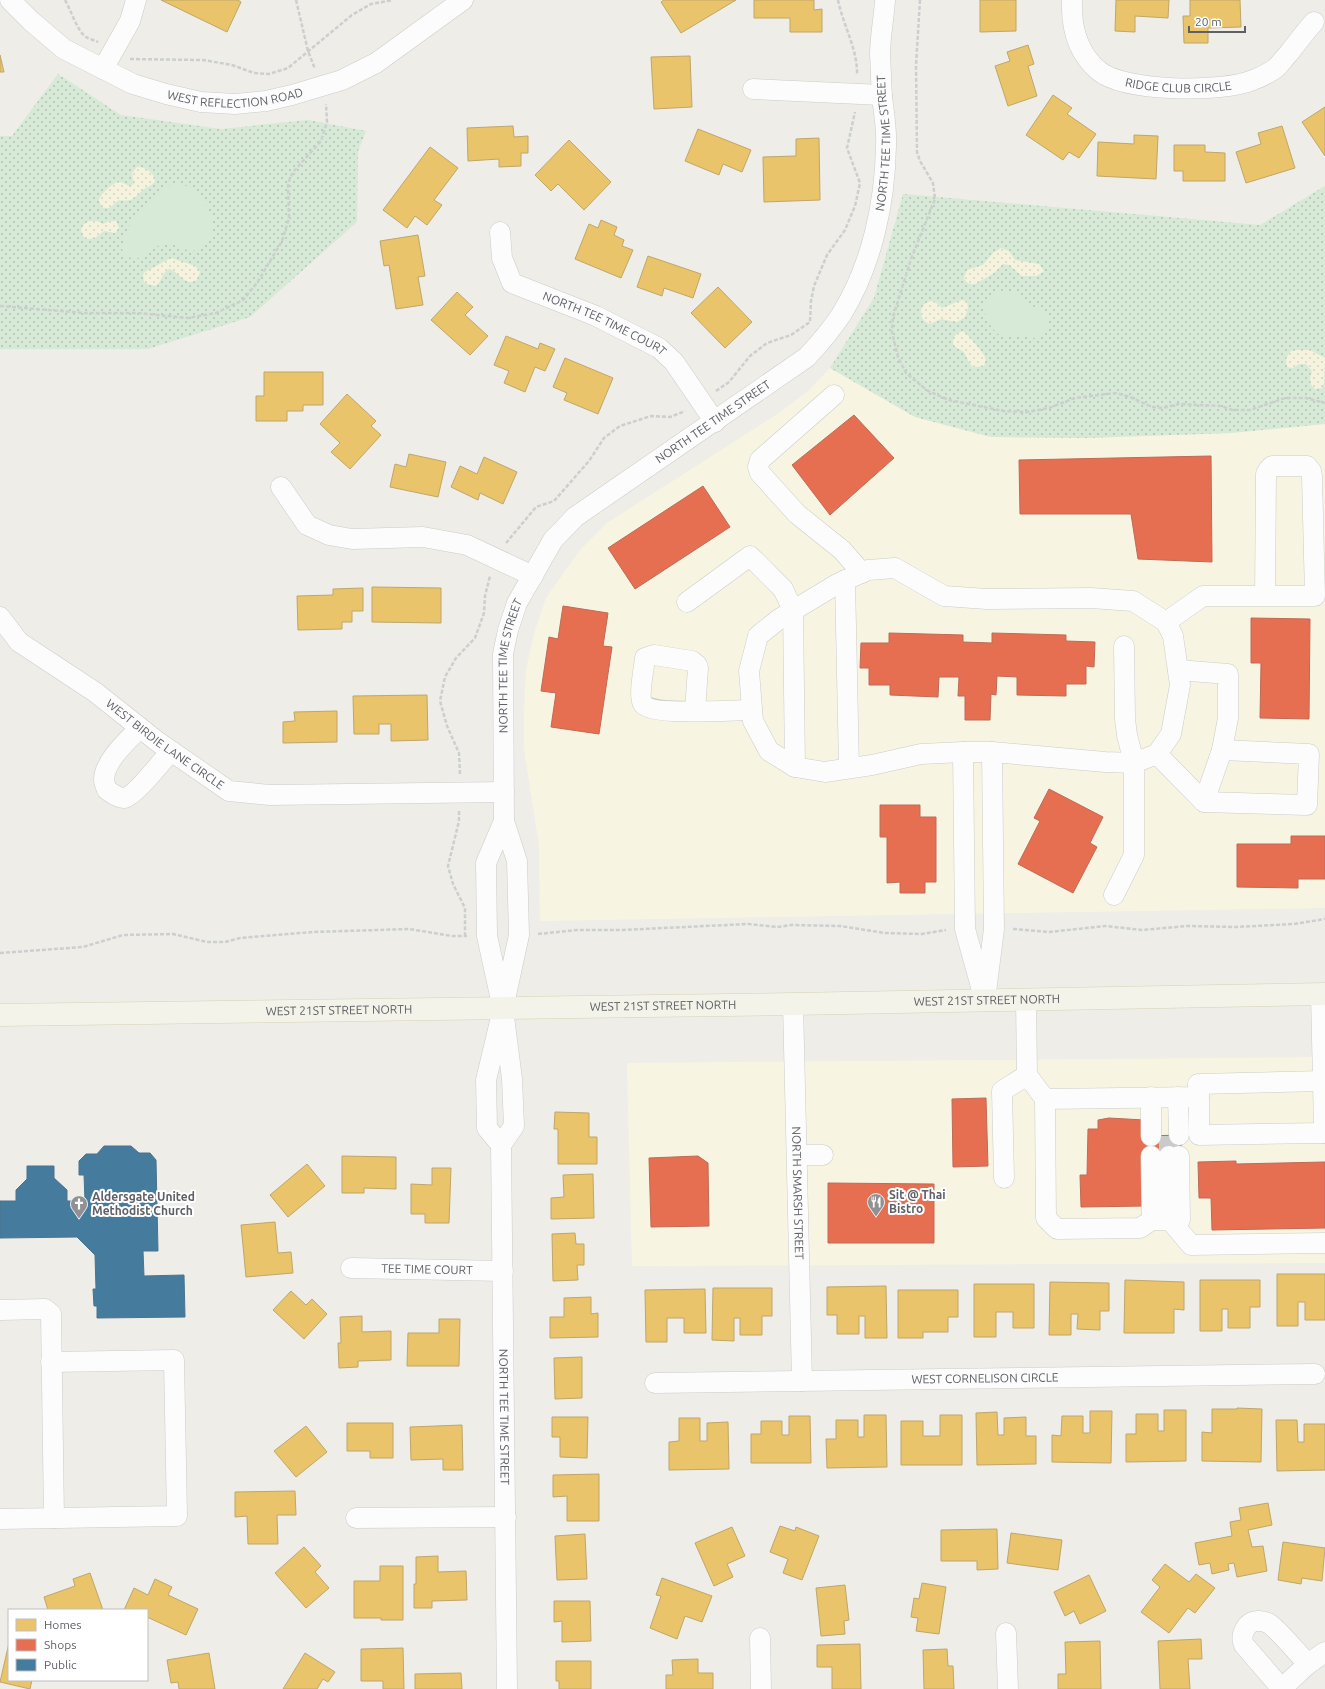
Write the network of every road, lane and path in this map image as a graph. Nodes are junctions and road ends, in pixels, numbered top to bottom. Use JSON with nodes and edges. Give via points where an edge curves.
{"nodes":[{"id":1,"x":10,"y":0,"type":"edge"},
{"id":2,"x":65,"y":0,"type":"edge"},
{"id":3,"x":136,"y":0,"type":"edge"},
{"id":4,"x":296,"y":0,"type":"edge"},
{"id":5,"x":394,"y":0,"type":"edge"},
{"id":6,"x":463,"y":0,"type":"edge"},
{"id":7,"x":885,"y":0,"type":"edge"},
{"id":8,"x":920,"y":0,"type":"edge"},
{"id":9,"x":1072,"y":0,"type":"edge"},
{"id":10,"x":1314,"y":22,"type":"dead end"},
{"id":11,"x":114,"y":50,"type":"junction"},
{"id":12,"x":308,"y":51,"type":"junction"},
{"id":13,"x":103,"y":69,"type":"junction"},
{"id":14,"x":322,"y":86,"type":"junction"},
{"id":15,"x":753,"y":89,"type":"dead end"},
{"id":16,"x":882,"y":96,"type":"junction"},
{"id":17,"x":500,"y":232,"type":"dead end"},
{"id":18,"x":0,"y":306,"type":"edge"},
{"id":19,"x":834,"y":395,"type":"dead end"},
{"id":20,"x":1325,"y":403,"type":"edge"},
{"id":21,"x":715,"y":422,"type":"junction"},
{"id":22,"x":281,"y":488,"type":"dead end"},
{"id":23,"x":533,"y":576,"type":"junction"},
{"id":24,"x":853,"y":576,"type":"junction"},
{"id":25,"x":1264,"y":596,"type":"junction"},
{"id":26,"x":687,"y":602,"type":"dead end"},
{"id":27,"x":793,"y":610,"type":"junction"},
{"id":28,"x":0,"y":617,"type":"edge"},
{"id":29,"x":1166,"y":622,"type":"junction"},
{"id":30,"x":1124,"y":646,"type":"dead end"},
{"id":31,"x":1178,"y":670,"type":"junction"},
{"id":32,"x":752,"y":710,"type":"junction"},
{"id":33,"x":695,"y":711,"type":"dead end"},
{"id":34,"x":140,"y":728,"type":"junction"},
{"id":35,"x":1222,"y":750,"type":"junction"},
{"id":36,"x":171,"y":751,"type":"junction"},
{"id":37,"x":963,"y":752,"type":"junction"},
{"id":38,"x":992,"y":752,"type":"junction"},
{"id":39,"x":1157,"y":754,"type":"junction"},
{"id":40,"x":1134,"y":763,"type":"junction"},
{"id":41,"x":794,"y":767,"type":"junction"},
{"id":42,"x":849,"y":768,"type":"junction"},
{"id":43,"x":504,"y":792,"type":"junction"},
{"id":44,"x":1204,"y":802,"type":"junction"},
{"id":45,"x":504,"y":821,"type":"junction"},
{"id":46,"x":1114,"y":895,"type":"dead end"},
{"id":47,"x":1325,"y":919,"type":"edge"},
{"id":48,"x":966,"y":929,"type":"junction"},
{"id":49,"x":994,"y":929,"type":"junction"},
{"id":50,"x":519,"y":935,"type":"junction"},
{"id":51,"x":487,"y":936,"type":"junction"},
{"id":52,"x":0,"y":953,"type":"edge"},
{"id":53,"x":1323,"y":994,"type":"edge"},
{"id":54,"x":1026,"y":1000,"type":"junction"},
{"id":55,"x":985,"y":1001,"type":"junction"},
{"id":56,"x":793,"y":1004,"type":"junction"},
{"id":57,"x":503,"y":1009,"type":"junction"},
{"id":58,"x":0,"y":1015,"type":"edge"},
{"id":59,"x":1027,"y":1076,"type":"junction"},
{"id":60,"x":1324,"y":1081,"type":"edge"},
{"id":61,"x":1164,"y":1097,"type":"junction"},
{"id":62,"x":1199,"y":1097,"type":"junction"},
{"id":63,"x":1044,"y":1099,"type":"junction"},
{"id":64,"x":1324,"y":1133,"type":"edge"},
{"id":65,"x":501,"y":1145,"type":"junction"},
{"id":66,"x":797,"y":1155,"type":"junction"},
{"id":67,"x":823,"y":1155,"type":"dead end"},
{"id":68,"x":1004,"y":1178,"type":"dead end"},
{"id":69,"x":1161,"y":1220,"type":"junction"},
{"id":70,"x":1325,"y":1243,"type":"edge"},
{"id":71,"x":351,"y":1268,"type":"dead end"},
{"id":72,"x":503,"y":1272,"type":"junction"},
{"id":73,"x":0,"y":1310,"type":"edge"},
{"id":74,"x":51,"y":1362,"type":"junction"},
{"id":75,"x":1315,"y":1374,"type":"dead end"},
{"id":76,"x":802,"y":1381,"type":"junction"},
{"id":77,"x":655,"y":1383,"type":"dead end"},
{"id":78,"x":506,"y":1517,"type":"junction"},
{"id":79,"x":54,"y":1518,"type":"junction"},
{"id":80,"x":356,"y":1518,"type":"dead end"},
{"id":81,"x":0,"y":1519,"type":"edge"},
{"id":82,"x":1006,"y":1633,"type":"dead end"},
{"id":83,"x":760,"y":1638,"type":"dead end"},
{"id":84,"x":1325,"y":1652,"type":"edge"},
{"id":85,"x":1308,"y":1664,"type":"junction"},
{"id":86,"x":508,"y":1689,"type":"edge"},
{"id":87,"x":760,"y":1689,"type":"edge"},
{"id":88,"x":1008,"y":1689,"type":"edge"},
{"id":89,"x":1281,"y":1689,"type":"edge"}],
"edges":[{"from":1,"to":13,"type":"street","name":"WEST REFLECTION ROAD","via":[[64,49]]},
{"from":2,"to":11,"type":"path","via":[[77,27],[86,37]]},
{"from":3,"to":11,"type":"street","via":[[130,21]]},
{"from":4,"to":12,"type":"path"},
{"from":5,"to":12,"type":"path","via":[[371,4],[352,14]]},
{"from":6,"to":14,"type":"street","name":"WEST REFLECTION ROAD","via":[[376,63],[342,80]]},
{"from":7,"to":16,"type":"street","name":"NORTH TEE TIME STREET","via":[[880,52]]},
{"from":8,"to":20,"type":"path","via":[[916,65],[917,152],[933,183],[935,199],[911,259],[893,317],[892,332],[896,351],[906,373],[928,391],[949,400],[1003,411],[1027,412],[1049,408],[1075,398],[1116,393],[1152,407],[1162,408],[1178,404],[1250,410],[1285,398],[1306,398]]},
{"from":9,"to":10,"type":"street","name":"RIDGE CLUB CIRCLE","via":[[1075,38],[1099,71],[1116,80],[1170,88],[1228,87],[1253,81],[1277,67]]},
{"from":11,"to":12,"type":"path","via":[[131,59],[203,60],[232,65],[254,73],[269,74],[288,68]]},
{"from":11,"to":13,"type":"street"},
{"from":12,"to":14,"type":"path"},
{"from":13,"to":14,"type":"street","name":"WEST REFLECTION ROAD","via":[[133,84],[201,102],[235,104],[266,101]]},
{"from":14,"to":18,"type":"path","via":[[327,122],[321,141],[294,170],[290,178],[289,218],[282,241],[257,283],[243,300],[216,314],[188,318]]},
{"from":15,"to":16,"type":"street"},
{"from":16,"to":21,"type":"street","name":"NORTH TEE TIME STREET","via":[[886,144],[883,194],[866,261],[841,314],[807,357]]},
{"from":17,"to":21,"type":"street","name":"NORTH TEE TIME COURT","via":[[502,258],[512,283],[596,316],[658,348],[674,362]]},
{"from":19,"to":24,"type":"street","via":[[760,460],[758,467],[760,473],[797,514],[842,550]]},
{"from":21,"to":23,"type":"street","name":"NORTH TEE TIME STREET","via":[[575,517],[553,540]]},
{"from":22,"to":23,"type":"street","via":[[307,525],[329,535],[352,539],[422,537],[467,544]]},
{"from":23,"to":43,"type":"street","name":"NORTH TEE TIME STREET","via":[[517,603],[503,654]]},
{"from":24,"to":27,"type":"street"},
{"from":24,"to":29,"type":"street","via":[[868,570],[895,568],[944,596],[1133,601]]},
{"from":24,"to":42,"type":"street"},
{"from":25,"to":25,"type":"street","via":[[1315,596],[1312,476],[1307,466],[1272,466],[1266,474]]},
{"from":25,"to":29,"type":"street","via":[[1203,596]]},
{"from":26,"to":27,"type":"street","via":[[750,556],[783,589]]},
{"from":27,"to":32,"type":"street","via":[[758,636],[749,671]]},
{"from":27,"to":41,"type":"street"},
{"from":28,"to":34,"type":"street","name":"WEST BIRDIE LANE CIRCLE","via":[[18,642],[95,692]]},
{"from":29,"to":31,"type":"street","via":[[1173,636]]},
{"from":30,"to":40,"type":"street","via":[[1125,719]]},
{"from":31,"to":35,"type":"street","via":[[1228,674],[1228,718]]},
{"from":31,"to":39,"type":"street","via":[[1180,685],[1171,734]]},
{"from":32,"to":33,"type":"street"},
{"from":32,"to":41,"type":"street","via":[[753,721],[769,751]]},
{"from":34,"to":36,"type":"street","name":"WEST BIRDIE LANE CIRCLE"},
{"from":34,"to":36,"type":"street","via":[[110,761],[104,780],[107,790],[122,798],[128,797],[142,785]]},
{"from":35,"to":44,"type":"street"},
{"from":35,"to":44,"type":"street","via":[[1309,754],[1307,805]]},
{"from":36,"to":43,"type":"street","name":"WEST BIRDIE LANE CIRCLE","via":[[229,791],[270,795]]},
{"from":37,"to":38,"type":"street"},
{"from":37,"to":42,"type":"street","via":[[921,754]]},
{"from":37,"to":48,"type":"street"},
{"from":38,"to":40,"type":"street"},
{"from":38,"to":49,"type":"street"},
{"from":39,"to":40,"type":"street"},
{"from":39,"to":44,"type":"street"},
{"from":40,"to":46,"type":"street","via":[[1134,855]]},
{"from":41,"to":42,"type":"street","via":[[825,772]]},
{"from":43,"to":45,"type":"street","name":"NORTH TEE TIME STREET"},
{"from":45,"to":50,"type":"street","name":"NORTH TEE TIME STREET","via":[[517,861]]},
{"from":45,"to":51,"type":"street","name":"NORTH TEE TIME STREET","via":[[486,863]]},
{"from":47,"to":49,"type":"path","via":[[1294,924],[1187,926],[1142,930],[1106,926],[1049,932]]},
{"from":48,"to":50,"type":"path","via":[[922,934],[840,926],[777,927],[748,924],[577,930]]},
{"from":48,"to":55,"type":"street"},
{"from":49,"to":55,"type":"street"},
{"from":50,"to":57,"type":"street","name":"NORTH TEE TIME STREET"},
{"from":51,"to":52,"type":"path","via":[[452,936],[409,929],[313,932],[240,938],[225,942],[207,942],[172,934],[124,935],[83,947]]},
{"from":51,"to":57,"type":"street","name":"NORTH TEE TIME STREET"},
{"from":53,"to":54,"type":"main road","name":"WEST 21ST STREET NORTH"},
{"from":53,"to":60,"type":"street"},
{"from":54,"to":55,"type":"main road","name":"WEST 21ST STREET NORTH"},
{"from":54,"to":59,"type":"street"},
{"from":55,"to":56,"type":"main road","name":"WEST 21ST STREET NORTH"},
{"from":56,"to":57,"type":"main road","name":"WEST 21ST STREET NORTH"},
{"from":56,"to":66,"type":"street","name":"NORTH SMARSH STREET"},
{"from":57,"to":58,"type":"main road","name":"WEST 21ST STREET NORTH"},
{"from":57,"to":65,"type":"street","name":"NORTH TEE TIME STREET","via":[[512,1079],[514,1126]]},
{"from":57,"to":65,"type":"street","name":"NORTH TEE TIME STREET","via":[[486,1080],[487,1128]]},
{"from":59,"to":63,"type":"street"},
{"from":59,"to":68,"type":"street","via":[[1002,1091]]},
{"from":60,"to":62,"type":"street","via":[[1198,1084]]},
{"from":60,"to":64,"type":"street"},
{"from":61,"to":61,"type":"street","via":[[1165,1136]]},
{"from":61,"to":62,"type":"street"},
{"from":61,"to":63,"type":"street"},
{"from":62,"to":64,"type":"street","via":[[1200,1135]]},
{"from":63,"to":69,"type":"street","via":[[1046,1218],[1051,1224],[1057,1229],[1140,1228]]},
{"from":65,"to":72,"type":"street","name":"NORTH TEE TIME STREET"},
{"from":66,"to":67,"type":"street"},
{"from":66,"to":76,"type":"street","name":"NORTH SMARSH STREET"},
{"from":69,"to":69,"type":"street","via":[[1165,1156],[1180,1220]]},
{"from":69,"to":70,"type":"street","via":[[1191,1245]]},
{"from":71,"to":72,"type":"street","name":"TEE TIME COURT"},
{"from":72,"to":78,"type":"street","name":"NORTH TEE TIME STREET"},
{"from":73,"to":74,"type":"street","via":[[45,1309],[51,1314]]},
{"from":74,"to":79,"type":"street"},
{"from":74,"to":79,"type":"street","via":[[174,1360],[177,1516]]},
{"from":75,"to":76,"type":"street","name":"WEST CORNELISON CIRCLE"},
{"from":76,"to":77,"type":"street","name":"WEST CORNELISON CIRCLE"},
{"from":78,"to":80,"type":"street"},
{"from":78,"to":86,"type":"street","name":"NORTH TEE TIME STREET"},
{"from":79,"to":81,"type":"street"},
{"from":82,"to":88,"type":"street"},
{"from":83,"to":87,"type":"street"},
{"from":84,"to":85,"type":"street"},
{"from":85,"to":89,"type":"street"},
{"from":85,"to":89,"type":"street","via":[[1269,1624],[1258,1621],[1249,1624],[1243,1631],[1244,1646]]}]}
